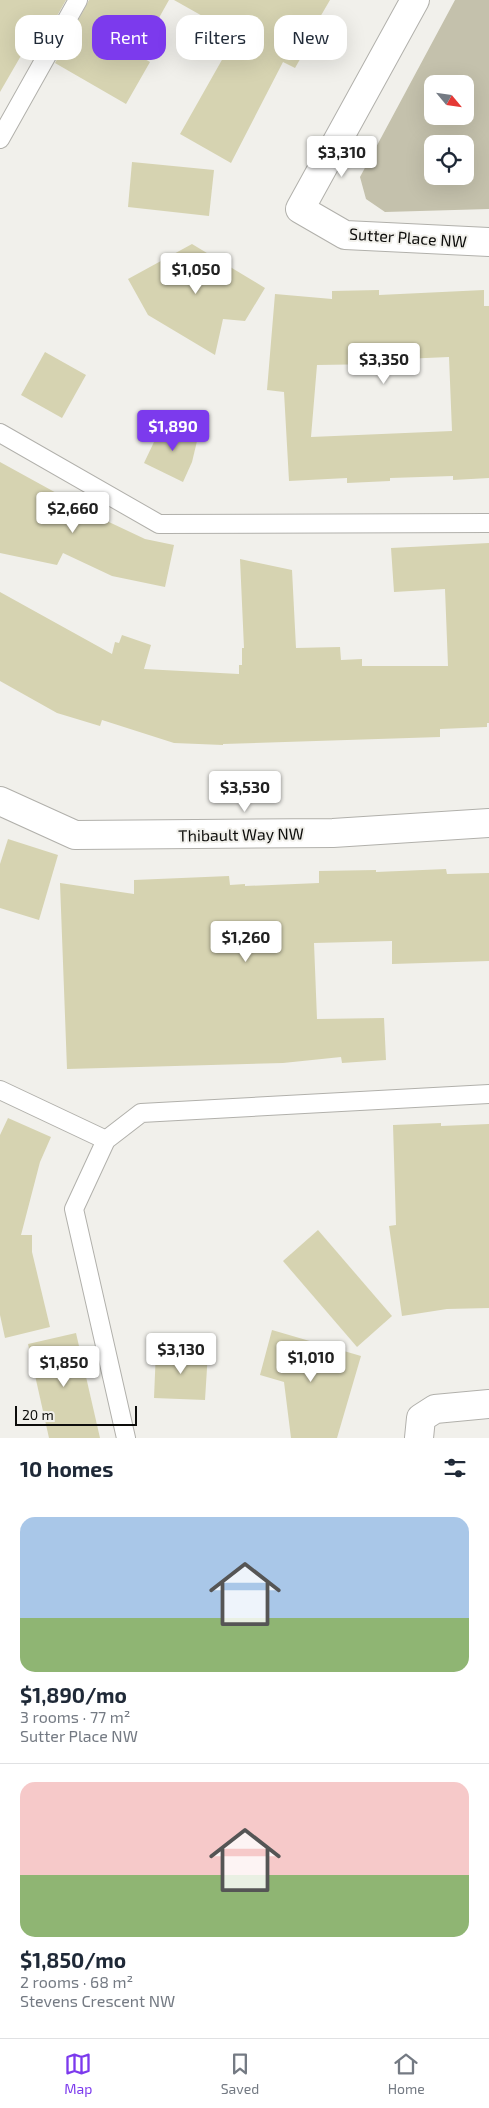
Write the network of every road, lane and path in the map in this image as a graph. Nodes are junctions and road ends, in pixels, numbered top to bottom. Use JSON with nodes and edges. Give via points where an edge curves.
{"nodes":[{"id":1,"x":78,"y":0,"type":"edge"},
{"id":2,"x":414,"y":0,"type":"edge"},
{"id":3,"x":0,"y":139,"type":"edge"},
{"id":4,"x":489,"y":242,"type":"edge"},
{"id":5,"x":0,"y":433,"type":"edge"},
{"id":6,"x":489,"y":523,"type":"edge"},
{"id":7,"x":0,"y":801,"type":"edge"},
{"id":8,"x":489,"y":823,"type":"edge"},
{"id":9,"x":0,"y":1090,"type":"edge"},
{"id":10,"x":489,"y":1094,"type":"edge"},
{"id":11,"x":106,"y":1140,"type":"junction"},
{"id":12,"x":489,"y":1404,"type":"edge"},
{"id":13,"x":126,"y":1438,"type":"edge"},
{"id":14,"x":419,"y":1438,"type":"edge"}],
"edges":[{"from":1,"to":3,"type":"lane"},
{"from":2,"to":4,"type":"street","name":"Sutter Place NW","via":[[300,209],[345,235]]},
{"from":5,"to":6,"type":"lane","via":[[160,524]]},
{"from":7,"to":8,"type":"street","name":"Thibault Way NW","via":[[75,835],[334,833]]},
{"from":9,"to":11,"type":"lane"},
{"from":10,"to":11,"type":"lane","via":[[140,1113]]},
{"from":11,"to":13,"type":"lane","via":[[74,1209]]},
{"from":12,"to":14,"type":"street","via":[[435,1409],[421,1418]]}]}
